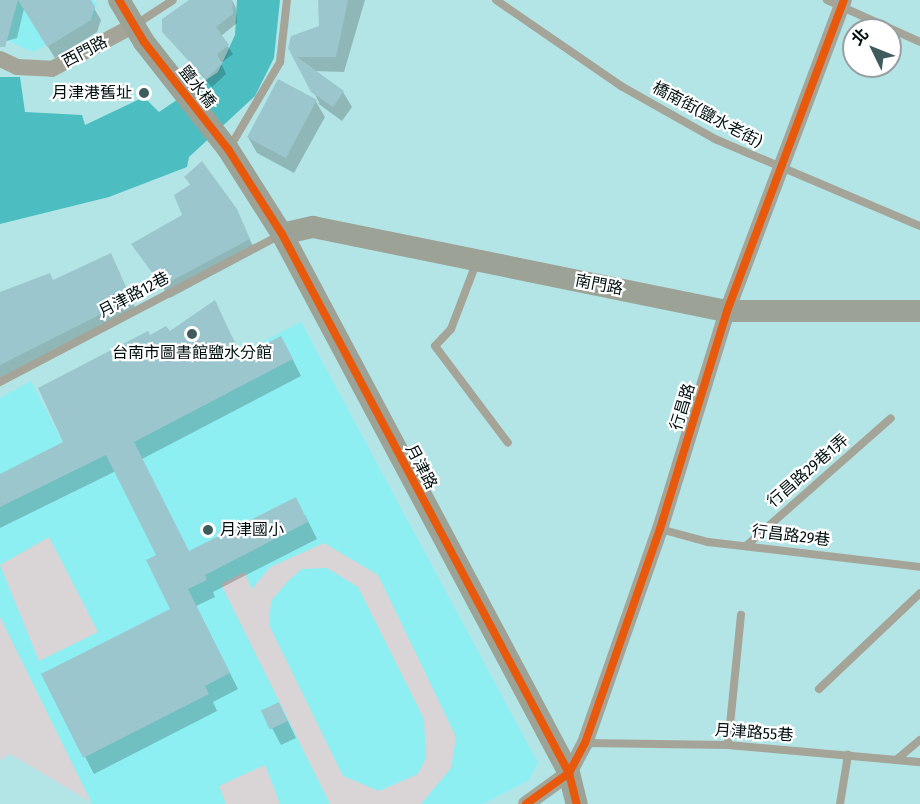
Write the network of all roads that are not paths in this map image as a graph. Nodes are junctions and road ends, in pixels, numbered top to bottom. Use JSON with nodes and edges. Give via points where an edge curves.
{"nodes":[{"id":1,"x":118,"y":0,"type":"edge"},
{"id":2,"x":172,"y":0,"type":"edge"},
{"id":3,"x":287,"y":0,"type":"edge"},
{"id":4,"x":496,"y":0,"type":"edge"},
{"id":5,"x":837,"y":2,"type":"edge"},
{"id":6,"x":139,"y":34,"type":"junction"},
{"id":7,"x":920,"y":42,"type":"edge"},
{"id":8,"x":0,"y":59,"type":"edge"},
{"id":9,"x":228,"y":149,"type":"junction"},
{"id":10,"x":781,"y":168,"type":"junction"},
{"id":11,"x":920,"y":226,"type":"edge"},
{"id":12,"x":282,"y":234,"type":"junction"},
{"id":13,"x":477,"y":261,"type":"junction"},
{"id":14,"x":727,"y":311,"type":"junction"},
{"id":15,"x":920,"y":311,"type":"edge"},
{"id":16,"x":0,"y":382,"type":"edge"},
{"id":17,"x":891,"y":418,"type":"dead end"},
{"id":18,"x":508,"y":443,"type":"dead end"},
{"id":19,"x":660,"y":529,"type":"junction"},
{"id":20,"x":746,"y":546,"type":"junction"},
{"id":21,"x":920,"y":567,"type":"edge"},
{"id":22,"x":920,"y":593,"type":"edge"},
{"id":23,"x":741,"y":615,"type":"dead end"},
{"id":24,"x":819,"y":688,"type":"dead end"},
{"id":25,"x":920,"y":740,"type":"edge"},
{"id":26,"x":585,"y":743,"type":"junction"},
{"id":27,"x":728,"y":745,"type":"junction"},
{"id":28,"x":848,"y":755,"type":"junction"},
{"id":29,"x":896,"y":760,"type":"junction"},
{"id":30,"x":920,"y":762,"type":"edge"},
{"id":31,"x":569,"y":773,"type":"junction"},
{"id":32,"x":526,"y":804,"type":"edge"},
{"id":33,"x":577,"y":804,"type":"edge"},
{"id":34,"x":840,"y":804,"type":"edge"}],
"edges":[{"from":1,"to":6,"type":"street","name":"鹽水橋"},
{"from":2,"to":6,"type":"lane"},
{"from":3,"to":9,"type":"lane","via":[[280,62]]},
{"from":4,"to":10,"type":"lane","name":"橋南街(鹽水老街)","via":[[621,86],[746,155]]},
{"from":5,"to":7,"type":"lane"},
{"from":5,"to":10,"type":"street","name":"行昌路"},
{"from":6,"to":8,"type":"street","name":"西門路","via":[[52,69],[17,67]]},
{"from":6,"to":9,"type":"street","name":"鹽水橋"},
{"from":9,"to":12,"type":"street","name":"月津路"},
{"from":10,"to":11,"type":"lane","name":"橋南街(鹽水老街)"},
{"from":10,"to":14,"type":"street","name":"行昌路"},
{"from":12,"to":13,"type":"street","name":"南門路","via":[[313,227]]},
{"from":12,"to":16,"type":"lane","name":"月津路12巷"},
{"from":12,"to":31,"type":"street","name":"月津路"},
{"from":13,"to":14,"type":"street","name":"南門路"},
{"from":13,"to":18,"type":"lane","via":[[451,329],[435,345]]},
{"from":14,"to":15,"type":"street","name":"南門路"},
{"from":14,"to":19,"type":"street","name":"行昌路"},
{"from":17,"to":20,"type":"lane","name":"行昌路29巷1弄"},
{"from":19,"to":20,"type":"lane","name":"行昌路29巷"},
{"from":19,"to":26,"type":"street","name":"行昌路"},
{"from":20,"to":21,"type":"lane","name":"行昌路29巷"},
{"from":22,"to":24,"type":"lane"},
{"from":23,"to":27,"type":"lane"},
{"from":25,"to":29,"type":"lane"},
{"from":26,"to":27,"type":"lane","name":"月津路55巷"},
{"from":26,"to":31,"type":"street","name":"行昌路"},
{"from":27,"to":28,"type":"lane","name":"月津路55巷"},
{"from":28,"to":29,"type":"lane","name":"月津路55巷"},
{"from":28,"to":34,"type":"lane"},
{"from":29,"to":30,"type":"lane","name":"月津路55巷"},
{"from":31,"to":32,"type":"street","name":"行昌路"},
{"from":31,"to":33,"type":"street","name":"月津路"}]}
